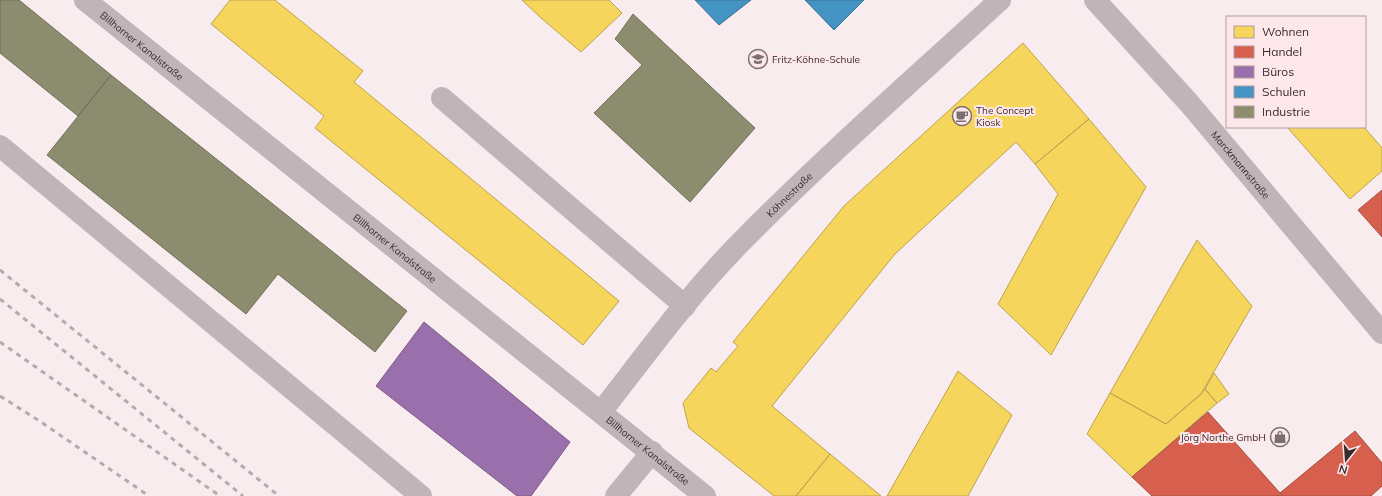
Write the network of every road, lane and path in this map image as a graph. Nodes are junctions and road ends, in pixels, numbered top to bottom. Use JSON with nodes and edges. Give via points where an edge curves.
{"nodes":[{"id":1,"x":86,"y":0,"type":"edge"},
{"id":2,"x":1000,"y":0,"type":"edge"},
{"id":3,"x":1096,"y":0,"type":"edge"},
{"id":4,"x":442,"y":98,"type":"dead end"},
{"id":5,"x":0,"y":146,"type":"edge"},
{"id":6,"x":685,"y":306,"type":"junction"},
{"id":7,"x":1382,"y":333,"type":"edge"},
{"id":8,"x":601,"y":412,"type":"junction"},
{"id":9,"x":652,"y":452,"type":"junction"},
{"id":10,"x":421,"y":496,"type":"edge"},
{"id":11,"x":616,"y":496,"type":"edge"},
{"id":12,"x":705,"y":496,"type":"edge"}],
"edges":[{"from":1,"to":8,"type":"street","name":"Billhorner Kanalstraße"},
{"from":2,"to":6,"type":"street","name":"Köhnestraße","via":[[842,144],[743,240]]},
{"from":3,"to":7,"type":"street","name":"Marckmannstraße","via":[[1189,103]]},
{"from":4,"to":6,"type":"street"},
{"from":5,"to":10,"type":"street"},
{"from":6,"to":8,"type":"street","name":"Köhnestraße"},
{"from":8,"to":9,"type":"street","name":"Billhorner Kanalstraße"},
{"from":9,"to":11,"type":"street"},
{"from":9,"to":12,"type":"street","name":"Billhorner Kanalstraße"}]}
